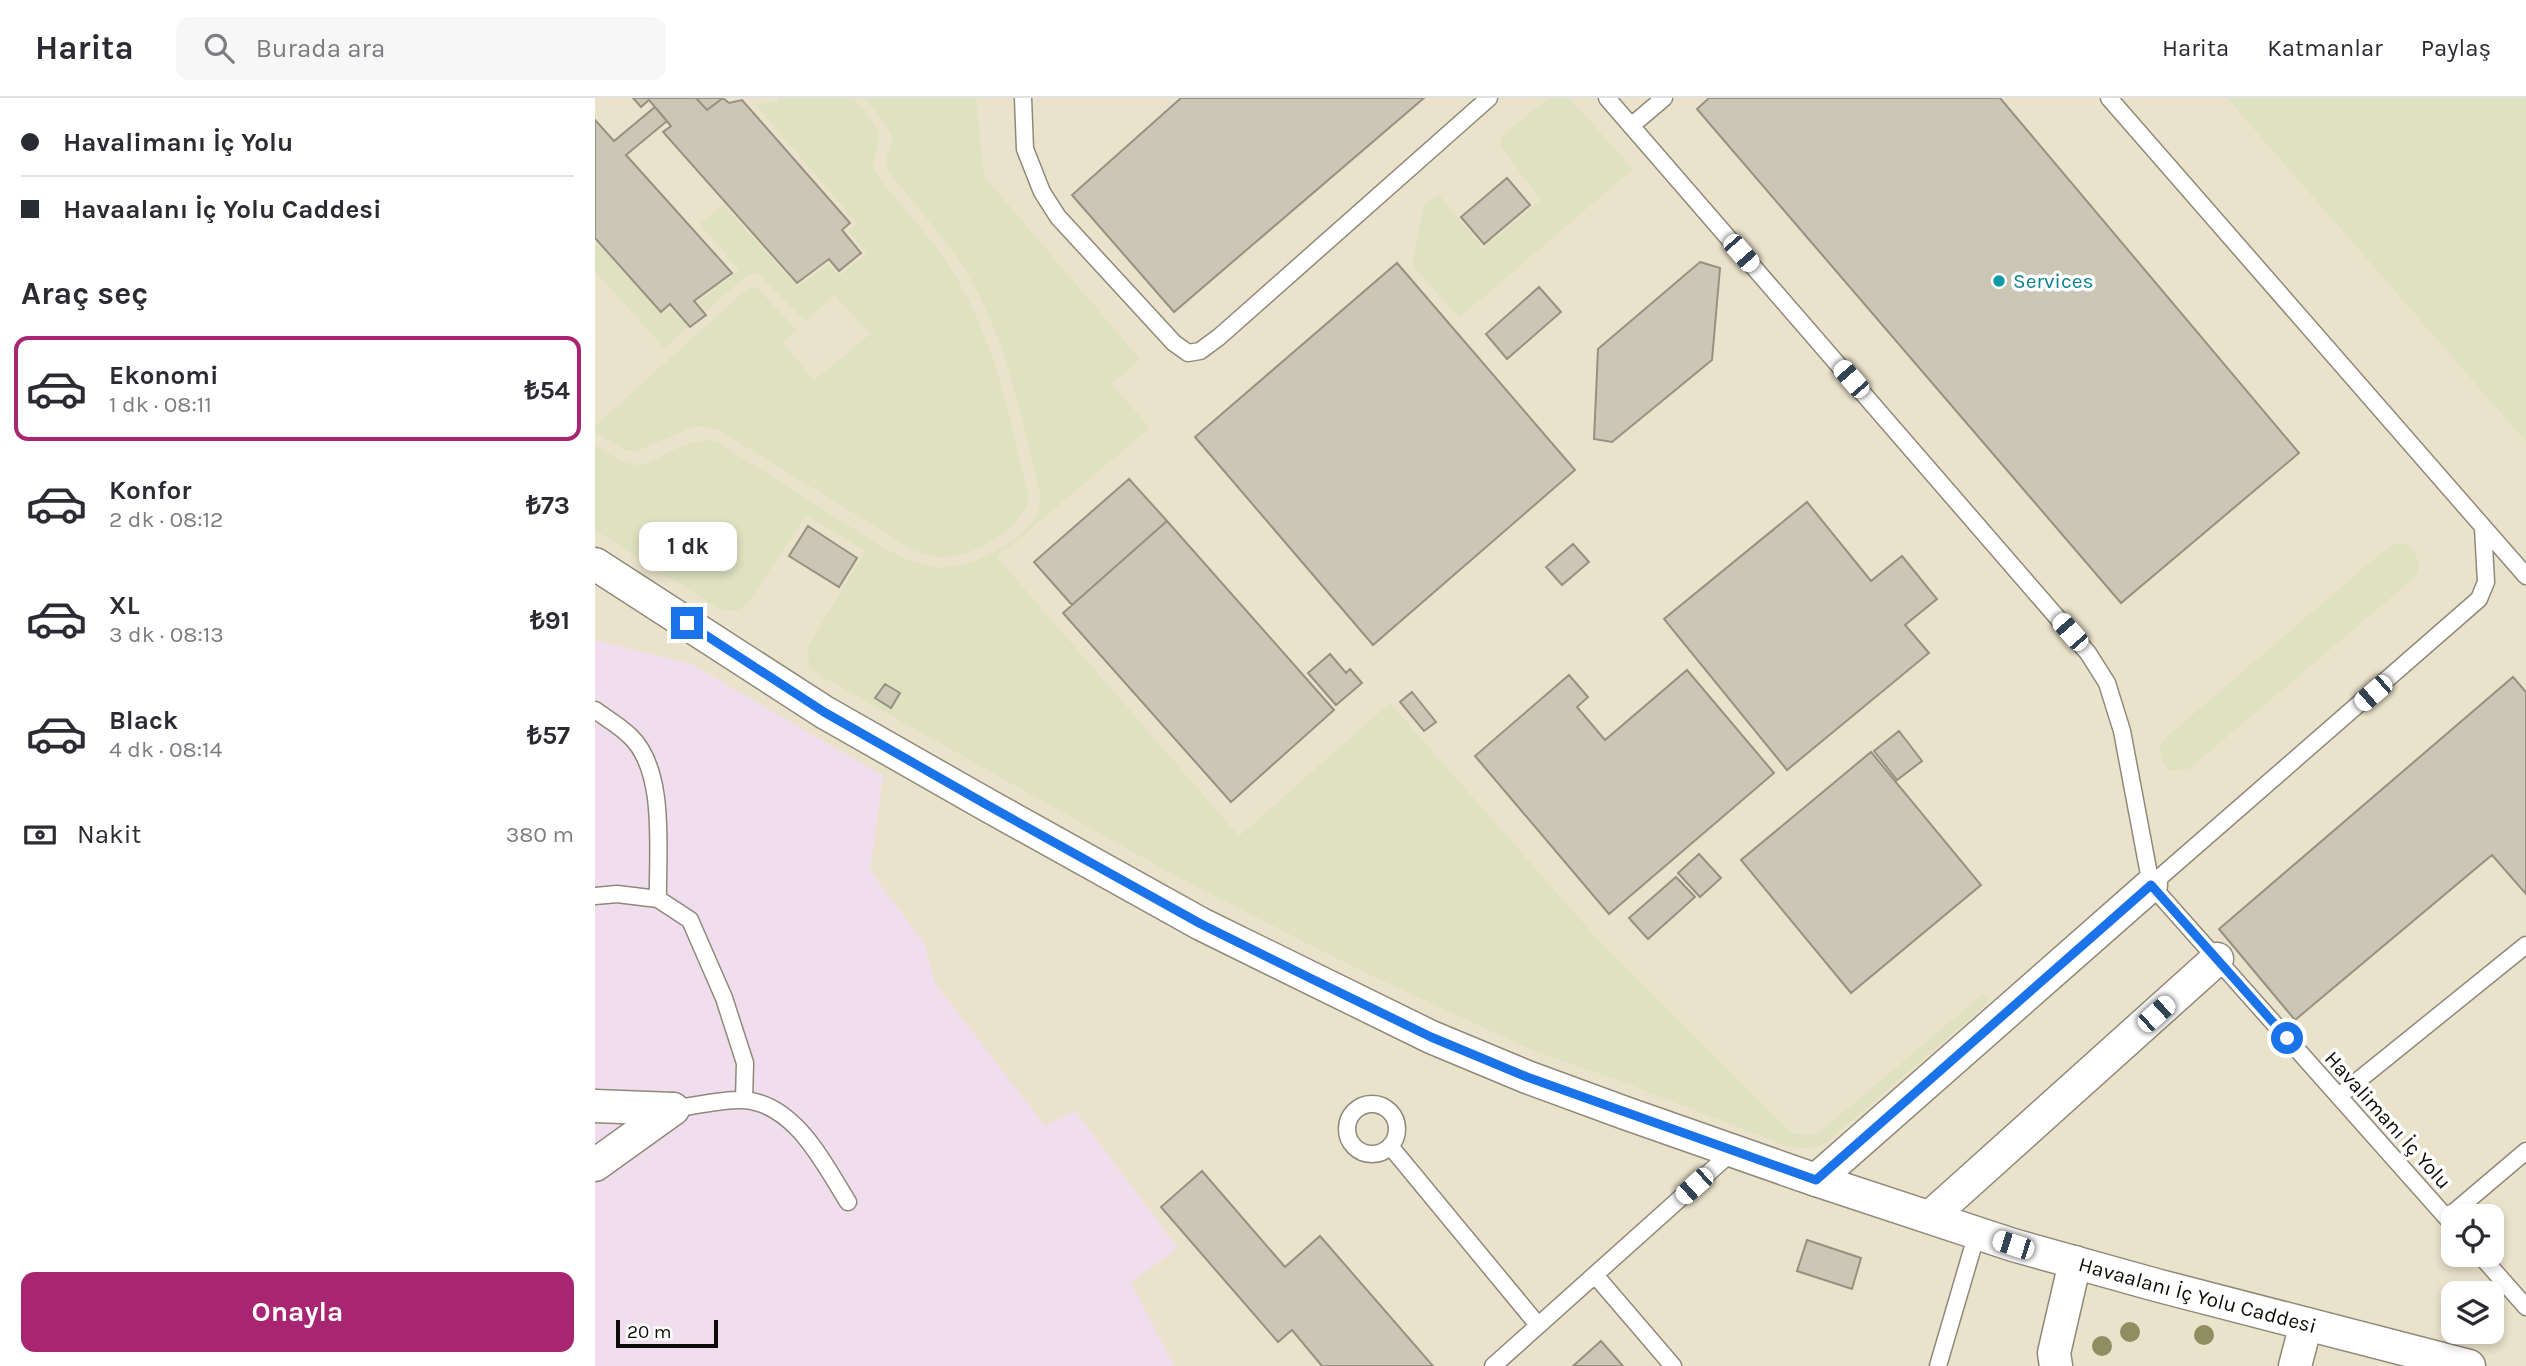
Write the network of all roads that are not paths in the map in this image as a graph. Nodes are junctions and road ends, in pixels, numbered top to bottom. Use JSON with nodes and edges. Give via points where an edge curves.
{"nodes":[{"id":1,"x":1023,"y":98,"type":"edge"},
{"id":2,"x":1489,"y":98,"type":"edge"},
{"id":3,"x":1607,"y":98,"type":"edge"},
{"id":4,"x":1664,"y":98,"type":"edge"},
{"id":5,"x":2109,"y":98,"type":"edge"},
{"id":6,"x":1631,"y":126,"type":"junction"},
{"id":7,"x":2483,"y":527,"type":"junction"},
{"id":8,"x":595,"y":564,"type":"edge"},
{"id":9,"x":2526,"y":576,"type":"edge"},
{"id":10,"x":595,"y":710,"type":"edge"},
{"id":11,"x":2151,"y":885,"type":"junction"},
{"id":12,"x":595,"y":896,"type":"edge"},
{"id":13,"x":658,"y":900,"type":"junction"},
{"id":14,"x":2526,"y":945,"type":"edge"},
{"id":15,"x":2217,"y":959,"type":"junction"},
{"id":16,"x":2339,"y":1097,"type":"junction"},
{"id":17,"x":744,"y":1100,"type":"junction"},
{"id":18,"x":595,"y":1106,"type":"edge"},
{"id":19,"x":673,"y":1109,"type":"junction"},
{"id":20,"x":1390,"y":1146,"type":"dead end"},
{"id":21,"x":1733,"y":1151,"type":"junction"},
{"id":22,"x":2526,"y":1151,"type":"edge"},
{"id":23,"x":595,"y":1165,"type":"edge"},
{"id":24,"x":1816,"y":1180,"type":"junction"},
{"id":25,"x":848,"y":1202,"type":"dead end"},
{"id":26,"x":2468,"y":1204,"type":"edge"},
{"id":27,"x":2441,"y":1211,"type":"edge"},
{"id":28,"x":1930,"y":1217,"type":"junction"},
{"id":29,"x":1977,"y":1233,"type":"junction"},
{"id":30,"x":2075,"y":1262,"type":"junction"},
{"id":31,"x":2491,"y":1267,"type":"edge"},
{"id":32,"x":1595,"y":1275,"type":"junction"},
{"id":33,"x":2526,"y":1307,"type":"edge"},
{"id":34,"x":2306,"y":1324,"type":"junction"},
{"id":35,"x":1538,"y":1325,"type":"junction"},
{"id":36,"x":1511,"y":1350,"type":"junction"},
{"id":37,"x":1493,"y":1366,"type":"edge"},
{"id":38,"x":1503,"y":1366,"type":"edge"},
{"id":39,"x":1673,"y":1366,"type":"edge"},
{"id":40,"x":1938,"y":1366,"type":"edge"},
{"id":41,"x":2056,"y":1366,"type":"edge"},
{"id":42,"x":2295,"y":1366,"type":"edge"},
{"id":43,"x":2469,"y":1366,"type":"edge"}],
"edges":[{"from":1,"to":2,"type":"lane","via":[[1025,149],[1058,217],[1188,353],[1200,351],[1219,337]]},
{"from":3,"to":6,"type":"lane"},
{"from":4,"to":6,"type":"lane"},
{"from":5,"to":7,"type":"lane"},
{"from":6,"to":11,"type":"lane","via":[[2088,653],[2106,683],[2122,731]]},
{"from":7,"to":9,"type":"lane"},
{"from":7,"to":11,"type":"lane","via":[[2486,582],[2479,599]]},
{"from":8,"to":21,"type":"street","name":"Havaalanı İç Yolu Caddesi","via":[[824,712],[1201,924],[1431,1037],[1527,1077]]},
{"from":10,"to":13,"type":"lane","via":[[632,737],[652,771]]},
{"from":11,"to":15,"type":"lane","name":"Havalimanı İç Yolu"},
{"from":11,"to":24,"type":"street"},
{"from":12,"to":13,"type":"lane"},
{"from":13,"to":17,"type":"lane","via":[[690,920],[725,998],[745,1063]]},
{"from":14,"to":16,"type":"lane"},
{"from":15,"to":16,"type":"lane","name":"Havalimanı İç Yolu"},
{"from":15,"to":28,"type":"street"},
{"from":16,"to":27,"type":"lane","name":"Havalimanı İç Yolu"},
{"from":17,"to":19,"type":"lane"},
{"from":17,"to":25,"type":"lane","via":[[786,1118],[804,1133]]},
{"from":18,"to":19,"type":"street"},
{"from":19,"to":23,"type":"street"},
{"from":20,"to":35,"type":"lane"},
{"from":21,"to":24,"type":"street","name":"Havaalanı İç Yolu Caddesi"},
{"from":21,"to":32,"type":"lane"},
{"from":22,"to":26,"type":"lane"},
{"from":24,"to":28,"type":"street","name":"Havaalanı İç Yolu Caddesi"},
{"from":28,"to":29,"type":"street","name":"Havaalanı İç Yolu Caddesi"},
{"from":29,"to":30,"type":"street","name":"Havaalanı İç Yolu Caddesi"},
{"from":29,"to":40,"type":"lane"},
{"from":30,"to":34,"type":"street","name":"Havaalanı İç Yolu Caddesi"},
{"from":30,"to":41,"type":"street","via":[[2054,1353]]},
{"from":31,"to":33,"type":"lane"},
{"from":32,"to":35,"type":"lane"},
{"from":32,"to":39,"type":"lane"},
{"from":34,"to":42,"type":"street"},
{"from":34,"to":43,"type":"street","name":"Havaalanı İç Yolu Caddesi"},
{"from":35,"to":36,"type":"lane"},
{"from":36,"to":37,"type":"lane"},
{"from":36,"to":38,"type":"lane"}]}
